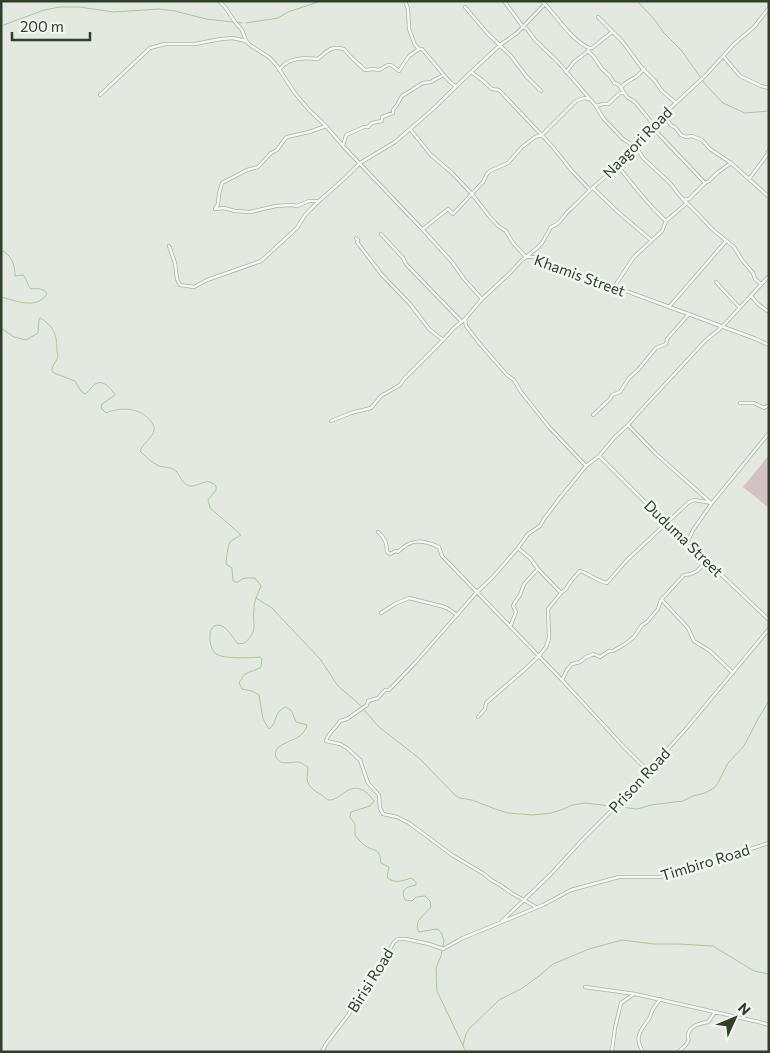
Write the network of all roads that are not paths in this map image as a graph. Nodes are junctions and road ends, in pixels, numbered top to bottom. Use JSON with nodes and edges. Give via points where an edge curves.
{"nodes":[{"id":1,"x":219,"y":1,"type":"edge"},
{"id":2,"x":405,"y":1,"type":"edge"},
{"id":3,"x":504,"y":1,"type":"edge"},
{"id":4,"x":542,"y":1,"type":"edge"},
{"id":5,"x":545,"y":4,"type":"junction"},
{"id":6,"x":465,"y":7,"type":"dead end"},
{"id":7,"x":769,"y":8,"type":"edge"},
{"id":8,"x":598,"y":17,"type":"dead end"},
{"id":9,"x":523,"y":27,"type":"junction"},
{"id":10,"x":612,"y":32,"type":"junction"},
{"id":11,"x":246,"y":41,"type":"junction"},
{"id":12,"x":500,"y":45,"type":"junction"},
{"id":13,"x":419,"y":49,"type":"junction"},
{"id":14,"x":588,"y":50,"type":"junction"},
{"id":15,"x":723,"y":56,"type":"junction"},
{"id":16,"x":644,"y":69,"type":"junction"},
{"id":17,"x":278,"y":70,"type":"junction"},
{"id":18,"x":471,"y":72,"type":"junction"},
{"id":19,"x":566,"y":72,"type":"junction"},
{"id":20,"x":444,"y":75,"type":"junction"},
{"id":21,"x":455,"y":86,"type":"junction"},
{"id":22,"x":621,"y":88,"type":"junction"},
{"id":23,"x":769,"y":88,"type":"edge"},
{"id":24,"x":542,"y":91,"type":"dead end"},
{"id":25,"x":624,"y":93,"type":"junction"},
{"id":26,"x":100,"y":95,"type":"dead end"},
{"id":27,"x":589,"y":99,"type":"junction"},
{"id":28,"x":675,"y":102,"type":"junction"},
{"id":29,"x":596,"y":106,"type":"junction"},
{"id":30,"x":661,"y":116,"type":"junction"},
{"id":31,"x":652,"y":125,"type":"junction"},
{"id":32,"x":326,"y":126,"type":"junction"},
{"id":33,"x":410,"y":129,"type":"junction"},
{"id":34,"x":542,"y":135,"type":"junction"},
{"id":35,"x":343,"y":146,"type":"junction"},
{"id":36,"x":634,"y":147,"type":"junction"},
{"id":37,"x":769,"y":150,"type":"edge"},
{"id":38,"x":360,"y":163,"type":"junction"},
{"id":39,"x":730,"y":163,"type":"junction"},
{"id":40,"x":618,"y":166,"type":"junction"},
{"id":41,"x":749,"y":179,"type":"junction"},
{"id":42,"x":705,"y":183,"type":"junction"},
{"id":43,"x":593,"y":188,"type":"junction"},
{"id":44,"x":590,"y":190,"type":"junction"},
{"id":45,"x":472,"y":194,"type":"junction"},
{"id":46,"x":769,"y":197,"type":"edge"},
{"id":47,"x":318,"y":201,"type":"junction"},
{"id":48,"x":686,"y":202,"type":"junction"},
{"id":49,"x":666,"y":221,"type":"junction"},
{"id":50,"x":422,"y":230,"type":"junction"},
{"id":51,"x":381,"y":234,"type":"dead end"},
{"id":52,"x":356,"y":238,"type":"dead end"},
{"id":53,"x":652,"y":240,"type":"junction"},
{"id":54,"x":727,"y":241,"type":"junction"},
{"id":55,"x":169,"y":246,"type":"dead end"},
{"id":56,"x":526,"y":257,"type":"junction"},
{"id":57,"x":769,"y":276,"type":"edge"},
{"id":58,"x":716,"y":282,"type":"dead end"},
{"id":59,"x":761,"y":284,"type":"junction"},
{"id":60,"x":614,"y":287,"type":"junction"},
{"id":61,"x":751,"y":296,"type":"junction"},
{"id":62,"x":482,"y":299,"type":"junction"},
{"id":63,"x":669,"y":307,"type":"junction"},
{"id":64,"x":740,"y":307,"type":"junction"},
{"id":65,"x":769,"y":312,"type":"edge"},
{"id":66,"x":689,"y":314,"type":"junction"},
{"id":67,"x":462,"y":321,"type":"junction"},
{"id":68,"x":466,"y":326,"type":"junction"},
{"id":69,"x":722,"y":327,"type":"junction"},
{"id":70,"x":444,"y":340,"type":"junction"},
{"id":71,"x":769,"y":345,"type":"edge"},
{"id":72,"x":740,"y":404,"type":"dead end"},
{"id":73,"x":769,"y":405,"type":"edge"},
{"id":74,"x":593,"y":415,"type":"dead end"},
{"id":75,"x":330,"y":421,"type":"dead end"},
{"id":76,"x":628,"y":425,"type":"junction"},
{"id":77,"x":769,"y":433,"type":"edge"},
{"id":78,"x":600,"y":456,"type":"junction"},
{"id":79,"x":586,"y":466,"type":"junction"},
{"id":80,"x":712,"y":503,"type":"junction"},
{"id":81,"x":667,"y":523,"type":"junction"},
{"id":82,"x":378,"y":532,"type":"dead end"},
{"id":83,"x":688,"y":541,"type":"junction"},
{"id":84,"x":518,"y":548,"type":"junction"},
{"id":85,"x":707,"y":561,"type":"junction"},
{"id":86,"x":538,"y":569,"type":"junction"},
{"id":87,"x":477,"y":592,"type":"junction"},
{"id":88,"x":561,"y":593,"type":"junction"},
{"id":89,"x":662,"y":600,"type":"junction"},
{"id":90,"x":381,"y":613,"type":"dead end"},
{"id":91,"x":457,"y":615,"type":"junction"},
{"id":92,"x":769,"y":620,"type":"edge"},
{"id":93,"x":510,"y":627,"type":"junction"},
{"id":94,"x":769,"y":629,"type":"edge"},
{"id":95,"x":539,"y":656,"type":"junction"},
{"id":96,"x":733,"y":673,"type":"junction"},
{"id":97,"x":562,"y":680,"type":"junction"},
{"id":98,"x":478,"y":717,"type":"dead end"},
{"id":99,"x":648,"y":771,"type":"junction"},
{"id":100,"x":769,"y":843,"type":"edge"},
{"id":101,"x":524,"y":900,"type":"junction"},
{"id":102,"x":536,"y":907,"type":"junction"},
{"id":103,"x":500,"y":923,"type":"junction"},
{"id":104,"x":585,"y":987,"type":"dead end"},
{"id":105,"x":635,"y":994,"type":"junction"},
{"id":106,"x":660,"y":999,"type":"junction"},
{"id":107,"x":715,"y":1012,"type":"junction"},
{"id":108,"x":769,"y":1025,"type":"edge"},
{"id":109,"x":322,"y":1052,"type":"edge"},
{"id":110,"x":611,"y":1052,"type":"edge"},
{"id":111,"x":643,"y":1052,"type":"edge"},
{"id":112,"x":678,"y":1052,"type":"edge"}],
"edges":[{"from":1,"to":11,"type":"street","via":[[242,30]]},
{"from":2,"to":13,"type":"street","via":[[408,29]]},
{"from":3,"to":9,"type":"street"},
{"from":4,"to":5,"type":"street"},
{"from":5,"to":9,"type":"street"},
{"from":5,"to":14,"type":"street"},
{"from":6,"to":12,"type":"street"},
{"from":7,"to":15,"type":"street","name":"Naagori Road"},
{"from":8,"to":10,"type":"street"},
{"from":9,"to":12,"type":"street"},
{"from":9,"to":19,"type":"street"},
{"from":10,"to":14,"type":"street"},
{"from":10,"to":16,"type":"street"},
{"from":11,"to":17,"type":"street","via":[[270,58]]},
{"from":11,"to":26,"type":"street","via":[[234,38],[150,48]]},
{"from":12,"to":18,"type":"street"},
{"from":12,"to":24,"type":"street"},
{"from":13,"to":17,"type":"street","via":[[409,56],[399,71],[391,65],[379,70],[365,70],[344,49],[336,47],[318,59],[302,57],[283,64]]},
{"from":13,"to":20,"type":"street"},
{"from":14,"to":19,"type":"street"},
{"from":14,"to":22,"type":"street"},
{"from":15,"to":23,"type":"street","via":[[740,76]]},
{"from":15,"to":28,"type":"street","name":"Naagori Road"},
{"from":16,"to":22,"type":"street"},
{"from":16,"to":28,"type":"street"},
{"from":17,"to":32,"type":"street"},
{"from":18,"to":21,"type":"street"},
{"from":18,"to":34,"type":"street","via":[[492,89],[499,90]]},
{"from":19,"to":27,"type":"street"},
{"from":20,"to":21,"type":"street"},
{"from":20,"to":35,"type":"street","via":[[402,96],[394,113],[382,117],[382,121],[346,135]]},
{"from":21,"to":33,"type":"street"},
{"from":22,"to":25,"type":"street"},
{"from":25,"to":29,"type":"street","via":[[608,104]]},
{"from":25,"to":31,"type":"street"},
{"from":27,"to":29,"type":"street"},
{"from":27,"to":34,"type":"street","via":[[576,101]]},
{"from":28,"to":30,"type":"street","name":"Naagori Road"},
{"from":29,"to":36,"type":"street","via":[[607,122]]},
{"from":30,"to":31,"type":"street","name":"Naagori Road"},
{"from":30,"to":39,"type":"street","via":[[680,135],[702,140]]},
{"from":31,"to":36,"type":"street","name":"Naagori Road"},
{"from":31,"to":42,"type":"street"},
{"from":32,"to":35,"type":"street"},
{"from":32,"to":47,"type":"street","via":[[288,137],[258,167],[222,183],[215,209],[250,212]]},
{"from":33,"to":38,"type":"street"},
{"from":33,"to":45,"type":"street","name":"Khamis Street","via":[[431,155]]},
{"from":34,"to":44,"type":"street"},
{"from":34,"to":45,"type":"street","via":[[522,147],[508,163],[490,171]]},
{"from":35,"to":38,"type":"street"},
{"from":36,"to":40,"type":"street","name":"Naagori Road"},
{"from":36,"to":48,"type":"street"},
{"from":37,"to":41,"type":"street"},
{"from":38,"to":47,"type":"street"},
{"from":38,"to":50,"type":"street"},
{"from":39,"to":41,"type":"street"},
{"from":39,"to":42,"type":"street"},
{"from":40,"to":43,"type":"street","name":"Naagori Road"},
{"from":40,"to":49,"type":"street"},
{"from":41,"to":46,"type":"street"},
{"from":42,"to":48,"type":"street"},
{"from":43,"to":44,"type":"street","name":"Naagori Road"},
{"from":43,"to":53,"type":"street"},
{"from":44,"to":56,"type":"street","name":"Naagori Road","via":[[560,223],[551,227],[542,243]]},
{"from":45,"to":50,"type":"street","via":[[453,214],[448,209]]},
{"from":45,"to":56,"type":"street","name":"Khamis Street"},
{"from":47,"to":55,"type":"street","via":[[297,228],[261,260],[194,287],[180,285]]},
{"from":48,"to":49,"type":"street"},
{"from":48,"to":54,"type":"street"},
{"from":49,"to":53,"type":"street","via":[[662,231]]},
{"from":50,"to":62,"type":"street"},
{"from":51,"to":67,"type":"street"},
{"from":52,"to":70,"type":"street","via":[[382,275],[429,329]]},
{"from":53,"to":60,"type":"street","via":[[634,258]]},
{"from":54,"to":59,"type":"street"},
{"from":54,"to":63,"type":"street"},
{"from":56,"to":60,"type":"street","name":"Khamis Street","via":[[534,257]]},
{"from":56,"to":62,"type":"street","name":"Naagori Road"},
{"from":57,"to":59,"type":"street"},
{"from":58,"to":64,"type":"street"},
{"from":59,"to":61,"type":"street"},
{"from":60,"to":63,"type":"street","name":"Khamis Street"},
{"from":61,"to":64,"type":"street"},
{"from":61,"to":65,"type":"street"},
{"from":62,"to":67,"type":"street","name":"Naagori Road"},
{"from":63,"to":66,"type":"street","name":"Khamis Street"},
{"from":64,"to":69,"type":"street"},
{"from":66,"to":69,"type":"street","name":"Khamis Street"},
{"from":66,"to":74,"type":"street","via":[[666,344],[656,348],[620,392],[612,395]]},
{"from":67,"to":68,"type":"street"},
{"from":67,"to":68,"type":"street"},
{"from":67,"to":70,"type":"street","name":"Naagori Road"},
{"from":68,"to":79,"type":"street","via":[[514,380],[549,427]]},
{"from":69,"to":71,"type":"street","name":"Khamis Street"},
{"from":69,"to":76,"type":"street","via":[[705,341]]},
{"from":70,"to":75,"type":"street","name":"Naagori Road","via":[[400,385],[381,396],[371,408]]},
{"from":72,"to":73,"type":"street","via":[[754,403],[764,408]]},
{"from":76,"to":78,"type":"street"},
{"from":76,"to":80,"type":"street"},
{"from":77,"to":80,"type":"street"},
{"from":78,"to":79,"type":"street"},
{"from":78,"to":81,"type":"street","name":"Duduma Street"},
{"from":79,"to":84,"type":"street","via":[[540,526],[528,534]]},
{"from":80,"to":81,"type":"street","via":[[688,502]]},
{"from":80,"to":83,"type":"street"},
{"from":81,"to":83,"type":"street","name":"Duduma Street"},
{"from":81,"to":88,"type":"street","via":[[608,583],[580,571]]},
{"from":82,"to":87,"type":"street","via":[[390,554],[412,542],[439,546],[442,556]]},
{"from":83,"to":85,"type":"street","name":"Duduma Street"},
{"from":84,"to":86,"type":"street"},
{"from":84,"to":87,"type":"street"},
{"from":85,"to":89,"type":"street","via":[[697,571],[684,575]]},
{"from":85,"to":92,"type":"street","name":"Duduma Street"},
{"from":86,"to":88,"type":"street"},
{"from":86,"to":93,"type":"street","via":[[524,584],[513,606],[516,612]]},
{"from":87,"to":91,"type":"street"},
{"from":87,"to":93,"type":"street"},
{"from":88,"to":95,"type":"street","via":[[548,609],[549,638]]},
{"from":89,"to":96,"type":"street","via":[[688,628],[694,641]]},
{"from":89,"to":97,"type":"street","via":[[634,637],[600,657],[594,654],[572,664]]},
{"from":90,"to":91,"type":"street","via":[[409,598],[447,608]]},
{"from":91,"to":101,"type":"street","via":[[389,690],[340,721],[326,741],[340,744],[360,760],[368,783],[379,795],[383,814],[409,823],[452,855]]},
{"from":93,"to":95,"type":"street"},
{"from":94,"to":96,"type":"street","name":"Prison Road"},
{"from":95,"to":97,"type":"street"},
{"from":95,"to":98,"type":"street","via":[[486,703]]},
{"from":96,"to":99,"type":"street","name":"Prison Road"},
{"from":97,"to":99,"type":"street"},
{"from":99,"to":101,"type":"street","name":"Prison Road"},
{"from":100,"to":102,"type":"street","name":"Timbiro Road","via":[[674,874],[609,879],[571,890]]},
{"from":101,"to":102,"type":"street"},
{"from":101,"to":103,"type":"street","name":"Prison Road"},
{"from":102,"to":103,"type":"street","name":"Timbiro Road"},
{"from":103,"to":109,"type":"street","name":"Birisi Road","via":[[443,949],[398,939],[371,974],[349,1014]]},
{"from":104,"to":105,"type":"street"},
{"from":105,"to":106,"type":"street"},
{"from":105,"to":110,"type":"street","via":[[621,1003]]},
{"from":106,"to":107,"type":"street"},
{"from":106,"to":111,"type":"street","via":[[638,1035],[638,1044]]},
{"from":107,"to":108,"type":"street"},
{"from":107,"to":112,"type":"street","via":[[708,1022],[691,1029],[687,1045]]}]}
